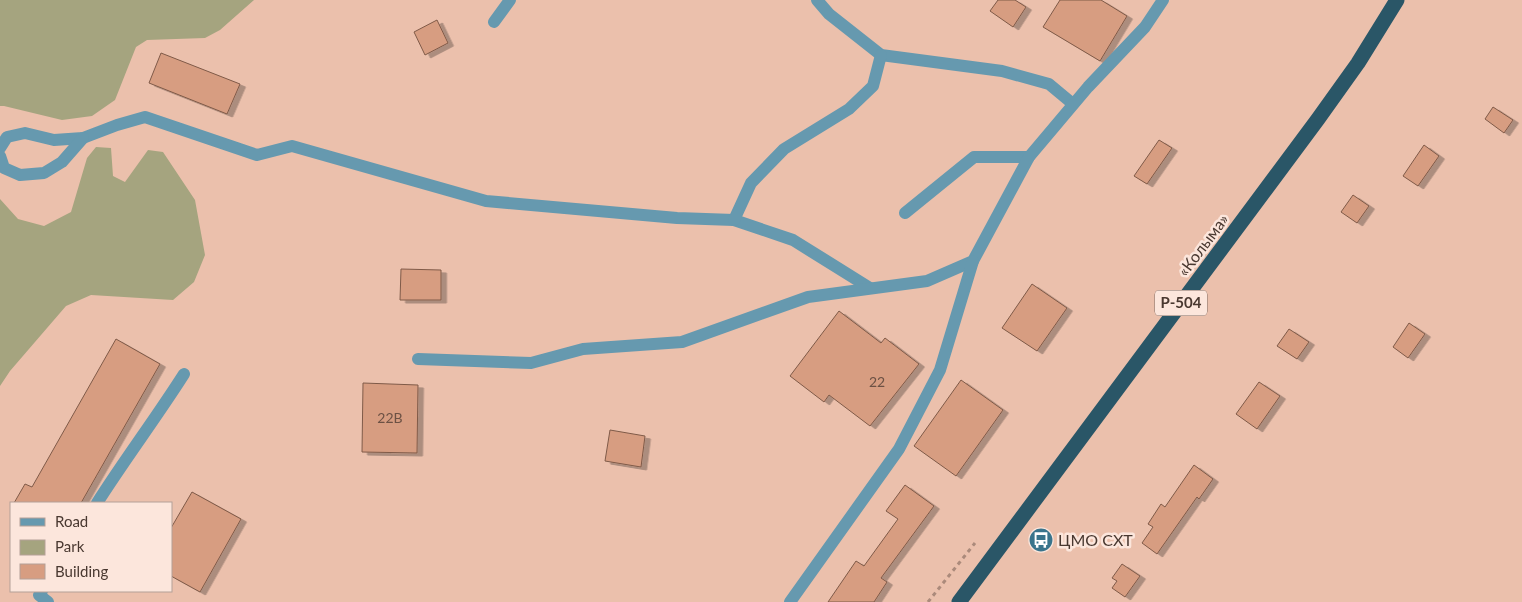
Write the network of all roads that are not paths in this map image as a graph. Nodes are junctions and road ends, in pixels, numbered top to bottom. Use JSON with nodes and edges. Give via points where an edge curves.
{"nodes":[{"id":1,"x":510,"y":0,"type":"edge"},
{"id":2,"x":817,"y":0,"type":"edge"},
{"id":3,"x":1163,"y":0,"type":"edge"},
{"id":4,"x":1397,"y":0,"type":"edge"},
{"id":5,"x":494,"y":22,"type":"dead end"},
{"id":6,"x":882,"y":56,"type":"junction"},
{"id":7,"x":1073,"y":104,"type":"junction"},
{"id":8,"x":83,"y":138,"type":"junction"},
{"id":9,"x":0,"y":148,"type":"edge"},
{"id":10,"x":0,"y":156,"type":"edge"},
{"id":11,"x":1029,"y":157,"type":"junction"},
{"id":12,"x":905,"y":213,"type":"dead end"},
{"id":13,"x":734,"y":220,"type":"junction"},
{"id":14,"x":973,"y":261,"type":"junction"},
{"id":15,"x":870,"y":288,"type":"junction"},
{"id":16,"x":418,"y":359,"type":"dead end"},
{"id":17,"x":184,"y":374,"type":"dead end"},
{"id":18,"x":98,"y":502,"type":"edge"},
{"id":19,"x":790,"y":602,"type":"edge"},
{"id":20,"x":959,"y":602,"type":"edge"}],
"edges":[{"from":1,"to":5,"type":"lane"},
{"from":2,"to":6,"type":"lane","via":[[829,14]]},
{"from":3,"to":7,"type":"lane","via":[[1144,27]]},
{"from":4,"to":20,"type":"highway","name":"«Колыма»","number":"Р-504","via":[[1318,119]]},
{"from":6,"to":7,"type":"lane","via":[[1002,71],[1049,84]]},
{"from":6,"to":13,"type":"lane","via":[[873,86],[849,109],[784,149],[751,183]]},
{"from":7,"to":11,"type":"lane"},
{"from":8,"to":9,"type":"lane","via":[[54,140],[25,133],[7,138]]},
{"from":8,"to":10,"type":"lane","via":[[62,162],[44,173],[20,175],[4,168]]},
{"from":8,"to":13,"type":"lane","via":[[145,117],[257,154],[292,146],[486,201]]},
{"from":11,"to":12,"type":"lane","via":[[974,157]]},
{"from":11,"to":14,"type":"lane"},
{"from":13,"to":15,"type":"lane","via":[[793,240]]},
{"from":14,"to":15,"type":"lane","via":[[927,281]]},
{"from":14,"to":19,"type":"lane","via":[[940,370],[899,449]]},
{"from":15,"to":16,"type":"lane","via":[[808,297],[682,342],[583,349],[530,363]]},
{"from":17,"to":18,"type":"lane"}]}
